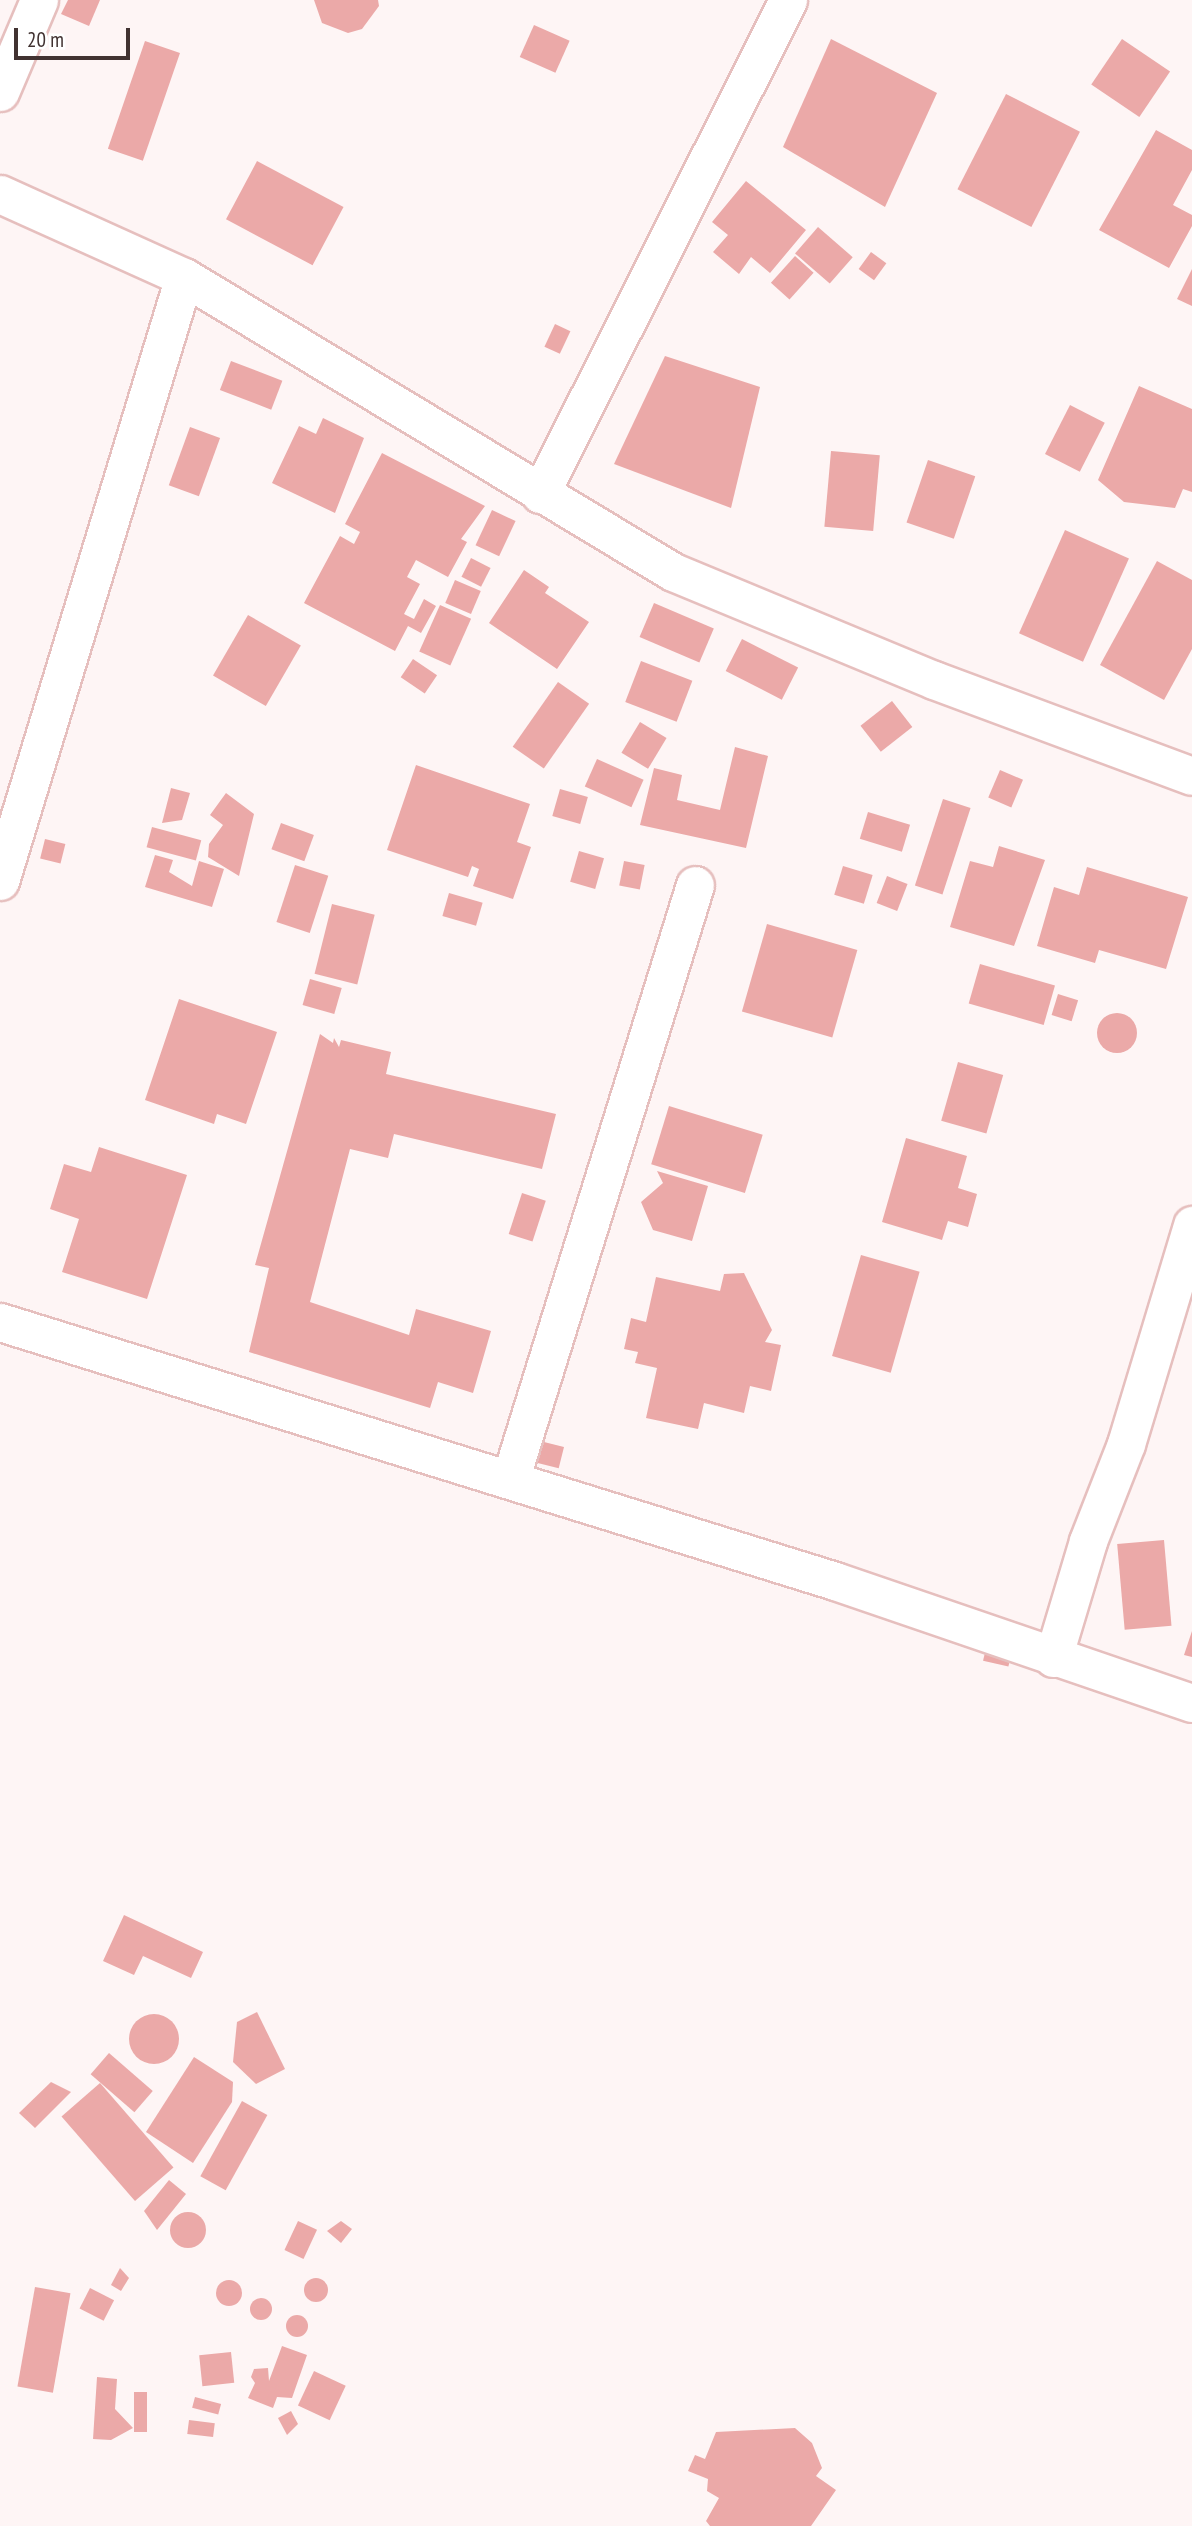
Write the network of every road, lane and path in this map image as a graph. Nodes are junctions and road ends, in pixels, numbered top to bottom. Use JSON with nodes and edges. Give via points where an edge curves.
{"nodes":[{"id":1,"x":39,"y":0,"type":"edge"},
{"id":2,"x":788,"y":0,"type":"edge"},
{"id":3,"x":0,"y":92,"type":"edge"},
{"id":4,"x":0,"y":194,"type":"edge"},
{"id":5,"x":184,"y":277,"type":"junction"},
{"id":6,"x":540,"y":494,"type":"junction"},
{"id":7,"x":1192,"y":776,"type":"edge"},
{"id":8,"x":0,"y":881,"type":"edge"},
{"id":9,"x":695,"y":885,"type":"dead end"},
{"id":10,"x":1192,"y":1225,"type":"edge"},
{"id":11,"x":0,"y":1322,"type":"edge"},
{"id":12,"x":510,"y":1480,"type":"junction"},
{"id":13,"x":1053,"y":1658,"type":"junction"},
{"id":14,"x":1192,"y":1703,"type":"edge"}],
"edges":[{"from":1,"to":3,"type":"street"},
{"from":2,"to":6,"type":"street"},
{"from":4,"to":5,"type":"street"},
{"from":5,"to":6,"type":"street"},
{"from":5,"to":8,"type":"street"},
{"from":6,"to":7,"type":"street","via":[[673,572],[934,680]]},
{"from":9,"to":12,"type":"street"},
{"from":10,"to":13,"type":"street","via":[[1126,1444],[1088,1541]]},
{"from":11,"to":12,"type":"street"},
{"from":12,"to":13,"type":"street","via":[[835,1581]]},
{"from":13,"to":14,"type":"street"}]}
